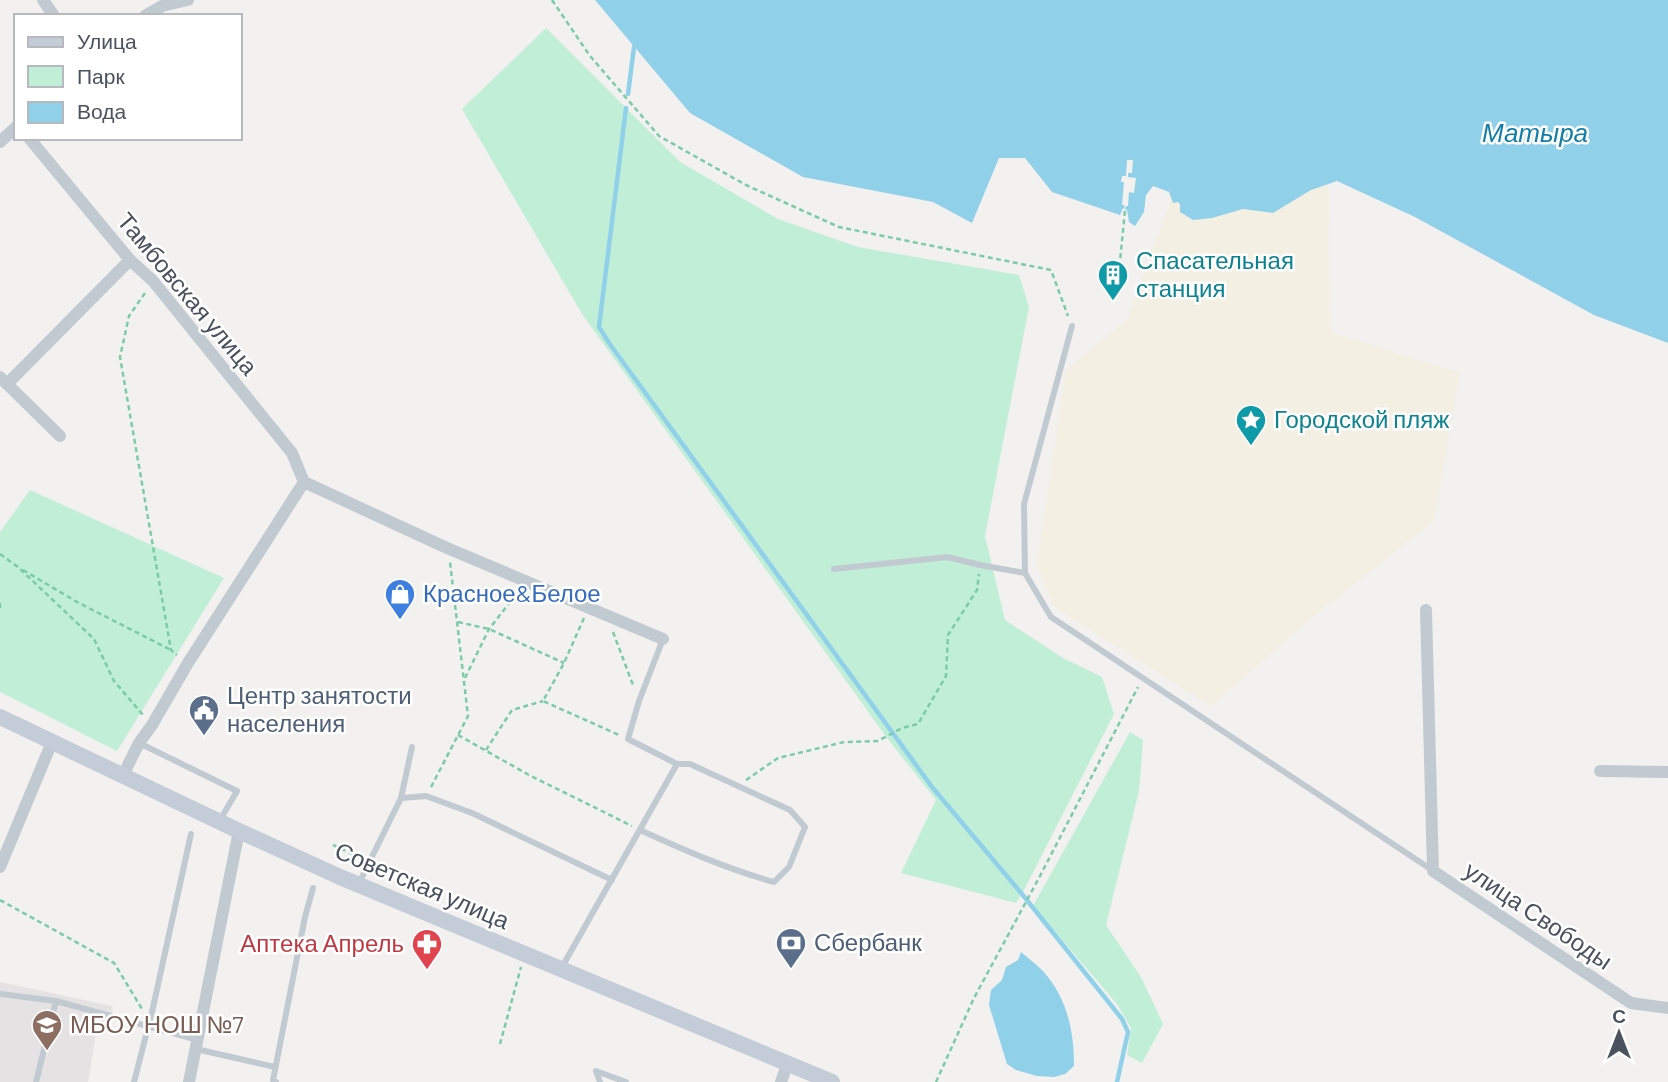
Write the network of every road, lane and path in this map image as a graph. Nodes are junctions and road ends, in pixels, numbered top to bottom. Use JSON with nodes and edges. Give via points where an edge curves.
{"nodes":[{"id":1,"x":188,"y":0,"type":"edge"},
{"id":2,"x":552,"y":0,"type":"edge"},
{"id":3,"x":162,"y":3,"type":"edge"},
{"id":4,"x":148,"y":14,"type":"edge"},
{"id":5,"x":14,"y":129,"type":"edge"},
{"id":6,"x":31,"y":140,"type":"edge"},
{"id":7,"x":0,"y":142,"type":"edge"},
{"id":8,"x":1125,"y":210,"type":"dead end"},
{"id":9,"x":130,"y":260,"type":"junction"},
{"id":10,"x":153,"y":281,"type":"junction"},
{"id":11,"x":1117,"y":292,"type":"dead end"},
{"id":12,"x":1072,"y":327,"type":"joint"},
{"id":13,"x":4,"y":380,"type":"edge"},
{"id":14,"x":60,"y":436,"type":"dead end"},
{"id":15,"x":304,"y":482,"type":"junction"},
{"id":16,"x":447,"y":548,"type":"junction"},
{"id":17,"x":0,"y":554,"type":"edge"},
{"id":18,"x":981,"y":565,"type":"junction"},
{"id":19,"x":18,"y":567,"type":"junction"},
{"id":20,"x":834,"y":569,"type":"dead end"},
{"id":21,"x":1025,"y":573,"type":"junction"},
{"id":22,"x":527,"y":581,"type":"junction"},
{"id":23,"x":455,"y":596,"type":"junction"},
{"id":24,"x":428,"y":600,"type":"dead end"},
{"id":25,"x":0,"y":603,"type":"edge"},
{"id":26,"x":589,"y":608,"type":"junction"},
{"id":27,"x":1426,"y":610,"type":"dead end"},
{"id":28,"x":0,"y":611,"type":"edge"},
{"id":29,"x":608,"y":617,"type":"junction"},
{"id":30,"x":458,"y":622,"type":"junction"},
{"id":31,"x":489,"y":629,"type":"junction"},
{"id":32,"x":663,"y":639,"type":"joint"},
{"id":33,"x":171,"y":650,"type":"junction"},
{"id":34,"x":188,"y":663,"type":"junction"},
{"id":35,"x":564,"y":663,"type":"junction"},
{"id":36,"x":1143,"y":678,"type":"junction"},
{"id":37,"x":463,"y":680,"type":"junction"},
{"id":38,"x":543,"y":701,"type":"junction"},
{"id":39,"x":639,"y":701,"type":"junction"},
{"id":40,"x":1,"y":721,"type":"edge"},
{"id":41,"x":152,"y":725,"type":"junction"},
{"id":42,"x":458,"y":735,"type":"junction"},
{"id":43,"x":628,"y":739,"type":"junction"},
{"id":44,"x":52,"y":742,"type":"junction"},
{"id":45,"x":138,"y":744,"type":"junction"},
{"id":46,"x":412,"y":747,"type":"dead end"},
{"id":47,"x":486,"y":750,"type":"junction"},
{"id":48,"x":677,"y":764,"type":"junction"},
{"id":49,"x":1600,"y":771,"type":"dead end"},
{"id":50,"x":1668,"y":772,"type":"edge"},
{"id":51,"x":123,"y":775,"type":"junction"},
{"id":52,"x":737,"y":785,"type":"junction"},
{"id":53,"x":426,"y":796,"type":"junction"},
{"id":54,"x":401,"y":798,"type":"junction"},
{"id":55,"x":219,"y":821,"type":"junction"},
{"id":56,"x":640,"y":830,"type":"junction"},
{"id":57,"x":239,"y":831,"type":"junction"},
{"id":58,"x":191,"y":834,"type":"dead end"},
{"id":59,"x":333,"y":845,"type":"dead end"},
{"id":60,"x":364,"y":852,"type":"dead end"},
{"id":61,"x":0,"y":867,"type":"edge"},
{"id":62,"x":1433,"y":871,"type":"junction"},
{"id":63,"x":612,"y":880,"type":"junction"},
{"id":64,"x":359,"y":885,"type":"junction"},
{"id":65,"x":313,"y":888,"type":"dead end"},
{"id":66,"x":0,"y":900,"type":"edge"},
{"id":67,"x":417,"y":933,"type":"dead end"},
{"id":68,"x":415,"y":945,"type":"dead end"},
{"id":69,"x":525,"y":954,"type":"junction"},
{"id":70,"x":561,"y":969,"type":"junction"},
{"id":71,"x":0,"y":994,"type":"edge"},
{"id":72,"x":56,"y":1001,"type":"junction"},
{"id":73,"x":1668,"y":1009,"type":"edge"},
{"id":74,"x":152,"y":1012,"type":"junction"},
{"id":75,"x":149,"y":1027,"type":"junction"},
{"id":76,"x":500,"y":1044,"type":"dead end"},
{"id":77,"x":197,"y":1045,"type":"junction"},
{"id":78,"x":788,"y":1062,"type":"junction"},
{"id":79,"x":275,"y":1067,"type":"junction"},
{"id":80,"x":36,"y":1082,"type":"edge"},
{"id":81,"x":134,"y":1082,"type":"edge"},
{"id":82,"x":189,"y":1082,"type":"edge"},
{"id":83,"x":276,"y":1082,"type":"edge"},
{"id":84,"x":600,"y":1082,"type":"edge"},
{"id":85,"x":626,"y":1082,"type":"edge"},
{"id":86,"x":781,"y":1082,"type":"edge"},
{"id":87,"x":832,"y":1082,"type":"edge"},
{"id":88,"x":936,"y":1082,"type":"edge"}],
"edges":[{"from":1,"to":3,"type":"street"},
{"from":2,"to":12,"type":"path","via":[[590,56],[659,136],[746,185],[839,227],[1051,270]]},
{"from":3,"to":4,"type":"street"},
{"from":5,"to":7,"type":"street"},
{"from":6,"to":9,"type":"street","name":"Тамбовская улица"},
{"from":8,"to":11,"type":"path"},
{"from":9,"to":10,"type":"street","name":"Тамбовская улица"},
{"from":9,"to":13,"type":"street"},
{"from":10,"to":15,"type":"street","name":"Тамбовская улица","via":[[292,453]]},
{"from":10,"to":33,"type":"path","via":[[129,316],[120,357]]},
{"from":12,"to":21,"type":"lane","via":[[1024,504]]},
{"from":13,"to":14,"type":"street"},
{"from":15,"to":16,"type":"street"},
{"from":15,"to":34,"type":"street"},
{"from":16,"to":22,"type":"street"},
{"from":16,"to":23,"type":"path"},
{"from":17,"to":19,"type":"path"},
{"from":18,"to":20,"type":"lane","via":[[947,557]]},
{"from":18,"to":21,"type":"lane"},
{"from":18,"to":52,"type":"path","via":[[977,590],[948,635],[946,676],[918,724],[878,741],[844,742],[778,758]]},
{"from":19,"to":33,"type":"path"},
{"from":19,"to":41,"type":"path","via":[[93,639],[114,681]]},
{"from":21,"to":36,"type":"lane","via":[[1051,617]]},
{"from":22,"to":26,"type":"street"},
{"from":22,"to":31,"type":"path"},
{"from":23,"to":24,"type":"path"},
{"from":23,"to":30,"type":"path"},
{"from":25,"to":28,"type":"path"},
{"from":26,"to":29,"type":"street"},
{"from":26,"to":35,"type":"path"},
{"from":27,"to":62,"type":"street","name":"улица Свободы"},
{"from":29,"to":32,"type":"street"},
{"from":29,"to":39,"type":"path"},
{"from":30,"to":31,"type":"path"},
{"from":30,"to":37,"type":"path"},
{"from":31,"to":35,"type":"path"},
{"from":31,"to":37,"type":"path"},
{"from":32,"to":39,"type":"lane"},
{"from":33,"to":34,"type":"path"},
{"from":34,"to":41,"type":"street"},
{"from":35,"to":38,"type":"path"},
{"from":36,"to":62,"type":"lane"},
{"from":36,"to":88,"type":"path","via":[[974,998]]},
{"from":37,"to":42,"type":"path","via":[[468,716]]},
{"from":38,"to":43,"type":"path"},
{"from":38,"to":47,"type":"path","via":[[512,710]]},
{"from":39,"to":43,"type":"lane"},
{"from":40,"to":44,"type":"main road","name":"Советская улица"},
{"from":41,"to":45,"type":"street"},
{"from":42,"to":47,"type":"path"},
{"from":42,"to":53,"type":"path"},
{"from":43,"to":48,"type":"lane"},
{"from":44,"to":51,"type":"main road","name":"Советская улица"},
{"from":44,"to":61,"type":"street"},
{"from":45,"to":51,"type":"street"},
{"from":45,"to":55,"type":"lane","via":[[237,791]]},
{"from":46,"to":54,"type":"lane"},
{"from":47,"to":56,"type":"path"},
{"from":48,"to":52,"type":"lane","via":[[690,764]]},
{"from":48,"to":56,"type":"lane"},
{"from":49,"to":50,"type":"street"},
{"from":51,"to":55,"type":"main road","name":"Советская улица"},
{"from":52,"to":56,"type":"lane","via":[[790,810],[805,827],[789,867],[774,882],[687,852]]},
{"from":53,"to":54,"type":"lane"},
{"from":53,"to":63,"type":"lane"},
{"from":54,"to":64,"type":"lane"},
{"from":55,"to":57,"type":"main road","name":"Советская улица"},
{"from":56,"to":63,"type":"lane"},
{"from":57,"to":64,"type":"main road","name":"Советская улица"},
{"from":57,"to":77,"type":"street"},
{"from":58,"to":74,"type":"lane"},
{"from":59,"to":60,"type":"path","via":[[361,859]]},
{"from":62,"to":73,"type":"street","name":"улица Свободы","via":[[1631,1003]]},
{"from":63,"to":70,"type":"lane"},
{"from":64,"to":69,"type":"main road","name":"Советская улица"},
{"from":65,"to":79,"type":"lane"},
{"from":66,"to":74,"type":"path","via":[[114,963],[142,1009]]},
{"from":67,"to":68,"type":"path"},
{"from":69,"to":70,"type":"main road","name":"Советская улица"},
{"from":69,"to":76,"type":"path"},
{"from":70,"to":78,"type":"main road","name":"Советская улица"},
{"from":71,"to":72,"type":"lane"},
{"from":72,"to":75,"type":"lane"},
{"from":72,"to":80,"type":"lane"},
{"from":74,"to":75,"type":"lane"},
{"from":75,"to":77,"type":"lane"},
{"from":75,"to":81,"type":"lane"},
{"from":77,"to":79,"type":"lane"},
{"from":77,"to":82,"type":"street"},
{"from":78,"to":86,"type":"street"},
{"from":78,"to":87,"type":"main road","name":"Советская улица"},
{"from":79,"to":83,"type":"lane"},
{"from":84,"to":85,"type":"lane","via":[[596,1071]]}]}
